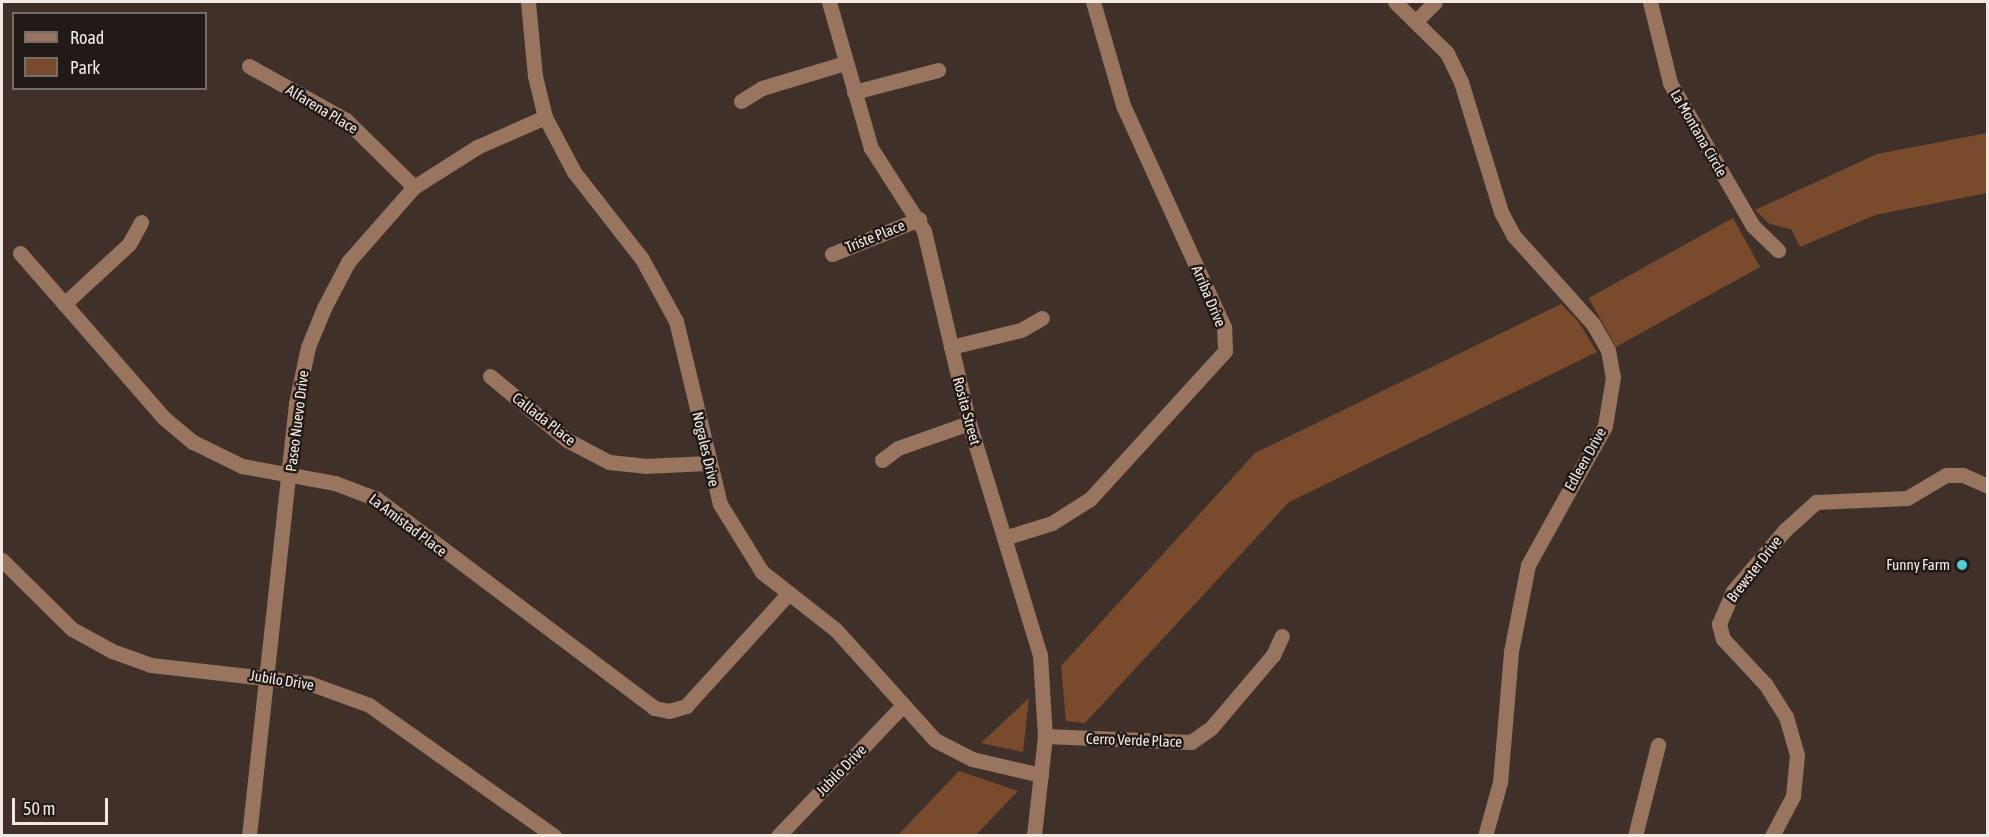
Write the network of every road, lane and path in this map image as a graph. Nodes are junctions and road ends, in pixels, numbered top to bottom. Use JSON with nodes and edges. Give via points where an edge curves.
{"nodes":[{"id":1,"x":528,"y":2,"type":"edge"},
{"id":2,"x":829,"y":2,"type":"edge"},
{"id":3,"x":1093,"y":2,"type":"edge"},
{"id":4,"x":1395,"y":2,"type":"edge"},
{"id":5,"x":1435,"y":2,"type":"edge"},
{"id":6,"x":1650,"y":2,"type":"edge"},
{"id":7,"x":1418,"y":20,"type":"junction"},
{"id":8,"x":845,"y":63,"type":"junction"},
{"id":9,"x":249,"y":66,"type":"dead end"},
{"id":10,"x":938,"y":70,"type":"dead end"},
{"id":11,"x":854,"y":92,"type":"junction"},
{"id":12,"x":741,"y":101,"type":"dead end"},
{"id":13,"x":544,"y":117,"type":"junction"},
{"id":14,"x":414,"y":187,"type":"junction"},
{"id":15,"x":918,"y":219,"type":"junction"},
{"id":16,"x":141,"y":222,"type":"dead end"},
{"id":17,"x":1778,"y":250,"type":"dead end"},
{"id":18,"x":20,"y":253,"type":"dead end"},
{"id":19,"x":832,"y":254,"type":"dead end"},
{"id":20,"x":64,"y":304,"type":"junction"},
{"id":21,"x":1042,"y":318,"type":"dead end"},
{"id":22,"x":951,"y":347,"type":"junction"},
{"id":23,"x":490,"y":376,"type":"dead end"},
{"id":24,"x":969,"y":423,"type":"junction"},
{"id":25,"x":882,"y":460,"type":"dead end"},
{"id":26,"x":707,"y":463,"type":"junction"},
{"id":27,"x":290,"y":474,"type":"junction"},
{"id":28,"x":1988,"y":486,"type":"edge"},
{"id":29,"x":1004,"y":538,"type":"junction"},
{"id":30,"x":2,"y":560,"type":"edge"},
{"id":31,"x":788,"y":594,"type":"junction"},
{"id":32,"x":1282,"y":636,"type":"dead end"},
{"id":33,"x":267,"y":676,"type":"junction"},
{"id":34,"x":903,"y":705,"type":"junction"},
{"id":35,"x":1045,"y":736,"type":"junction"},
{"id":36,"x":1658,"y":745,"type":"dead end"},
{"id":37,"x":1041,"y":775,"type":"junction"},
{"id":38,"x":249,"y":836,"type":"edge"},
{"id":39,"x":554,"y":836,"type":"edge"},
{"id":40,"x":778,"y":836,"type":"edge"},
{"id":41,"x":1034,"y":836,"type":"edge"},
{"id":42,"x":1485,"y":836,"type":"edge"},
{"id":43,"x":1635,"y":836,"type":"edge"},
{"id":44,"x":1772,"y":836,"type":"edge"}],
"edges":[{"from":1,"to":13,"type":"street","name":"Nogales Drive","via":[[535,76]]},
{"from":2,"to":8,"type":"street","name":"Rosita Street"},
{"from":3,"to":29,"type":"street","name":"Arriba Drive","via":[[1122,105],[1224,327],[1225,351],[1090,499],[1052,523]]},
{"from":4,"to":7,"type":"street","name":"Edleen Drive"},
{"from":5,"to":7,"type":"street"},
{"from":6,"to":17,"type":"street","name":"La Montana Circle","via":[[1670,83],[1753,226]]},
{"from":7,"to":42,"type":"street","name":"Edleen Drive","via":[[1447,53],[1461,82],[1501,212],[1513,235],[1593,324],[1608,350],[1613,377],[1605,426],[1528,565],[1511,652],[1500,782]]},
{"from":8,"to":11,"type":"street","name":"Rosita Street"},
{"from":8,"to":12,"type":"street","via":[[762,88]]},
{"from":9,"to":14,"type":"street","name":"Alfarena Place","via":[[346,120]]},
{"from":10,"to":11,"type":"street"},
{"from":11,"to":15,"type":"street","name":"Rosita Street","via":[[877,163]]},
{"from":13,"to":14,"type":"street","name":"Paseo Nuevo Drive","via":[[477,147]]},
{"from":13,"to":26,"type":"street","name":"Nogales Drive","via":[[574,172],[642,259],[676,321]]},
{"from":14,"to":27,"type":"street","name":"Paseo Nuevo Drive","via":[[348,262],[324,308],[308,347],[296,403]]},
{"from":15,"to":19,"type":"street","name":"Triste Place"},
{"from":15,"to":22,"type":"street","name":"Rosita Street"},
{"from":16,"to":20,"type":"street","via":[[129,244]]},
{"from":18,"to":20,"type":"street","name":"La Amistad Place"},
{"from":20,"to":27,"type":"street","name":"La Amistad Place","via":[[164,418],[193,442],[242,466]]},
{"from":21,"to":22,"type":"street","via":[[1021,330]]},
{"from":22,"to":24,"type":"street","name":"Rosita Street"},
{"from":23,"to":26,"type":"street","name":"Callada Place","via":[[567,440],[609,462],[645,466]]},
{"from":24,"to":25,"type":"street","via":[[898,448]]},
{"from":24,"to":29,"type":"street","name":"Rosita Street"},
{"from":26,"to":31,"type":"street","name":"Nogales Drive","via":[[720,504],[740,540],[762,572]]},
{"from":27,"to":31,"type":"street","name":"La Amistad Place","via":[[358,489],[377,499],[660,710],[675,710],[691,702]]},
{"from":27,"to":33,"type":"street","name":"Paseo Nuevo Drive"},
{"from":28,"to":44,"type":"street","name":"Brewster Drive","via":[[1963,475],[1946,475],[1906,498],[1816,502],[1785,530],[1733,591],[1719,624],[1723,639],[1765,684],[1786,717],[1797,755],[1793,796]]},
{"from":29,"to":35,"type":"street","name":"Rosita Street","via":[[1041,655]]},
{"from":30,"to":33,"type":"street","name":"Jubilo Drive","via":[[72,629],[112,651],[151,665]]},
{"from":31,"to":34,"type":"street","name":"Nogales Drive","via":[[836,630]]},
{"from":32,"to":35,"type":"street","name":"Cerro Verde Place","via":[[1273,655],[1210,728],[1191,742]]},
{"from":33,"to":38,"type":"street","name":"Paseo Nuevo Drive"},
{"from":33,"to":39,"type":"street","name":"Jubilo Drive","via":[[338,691],[369,705]]},
{"from":34,"to":37,"type":"street","name":"Nogales Drive","via":[[949,749]]},
{"from":34,"to":40,"type":"street","name":"Jubilo Drive"},
{"from":35,"to":37,"type":"street","name":"Rosita Street"},
{"from":36,"to":43,"type":"street"},
{"from":37,"to":41,"type":"street","name":"Rosita Street"}]}
